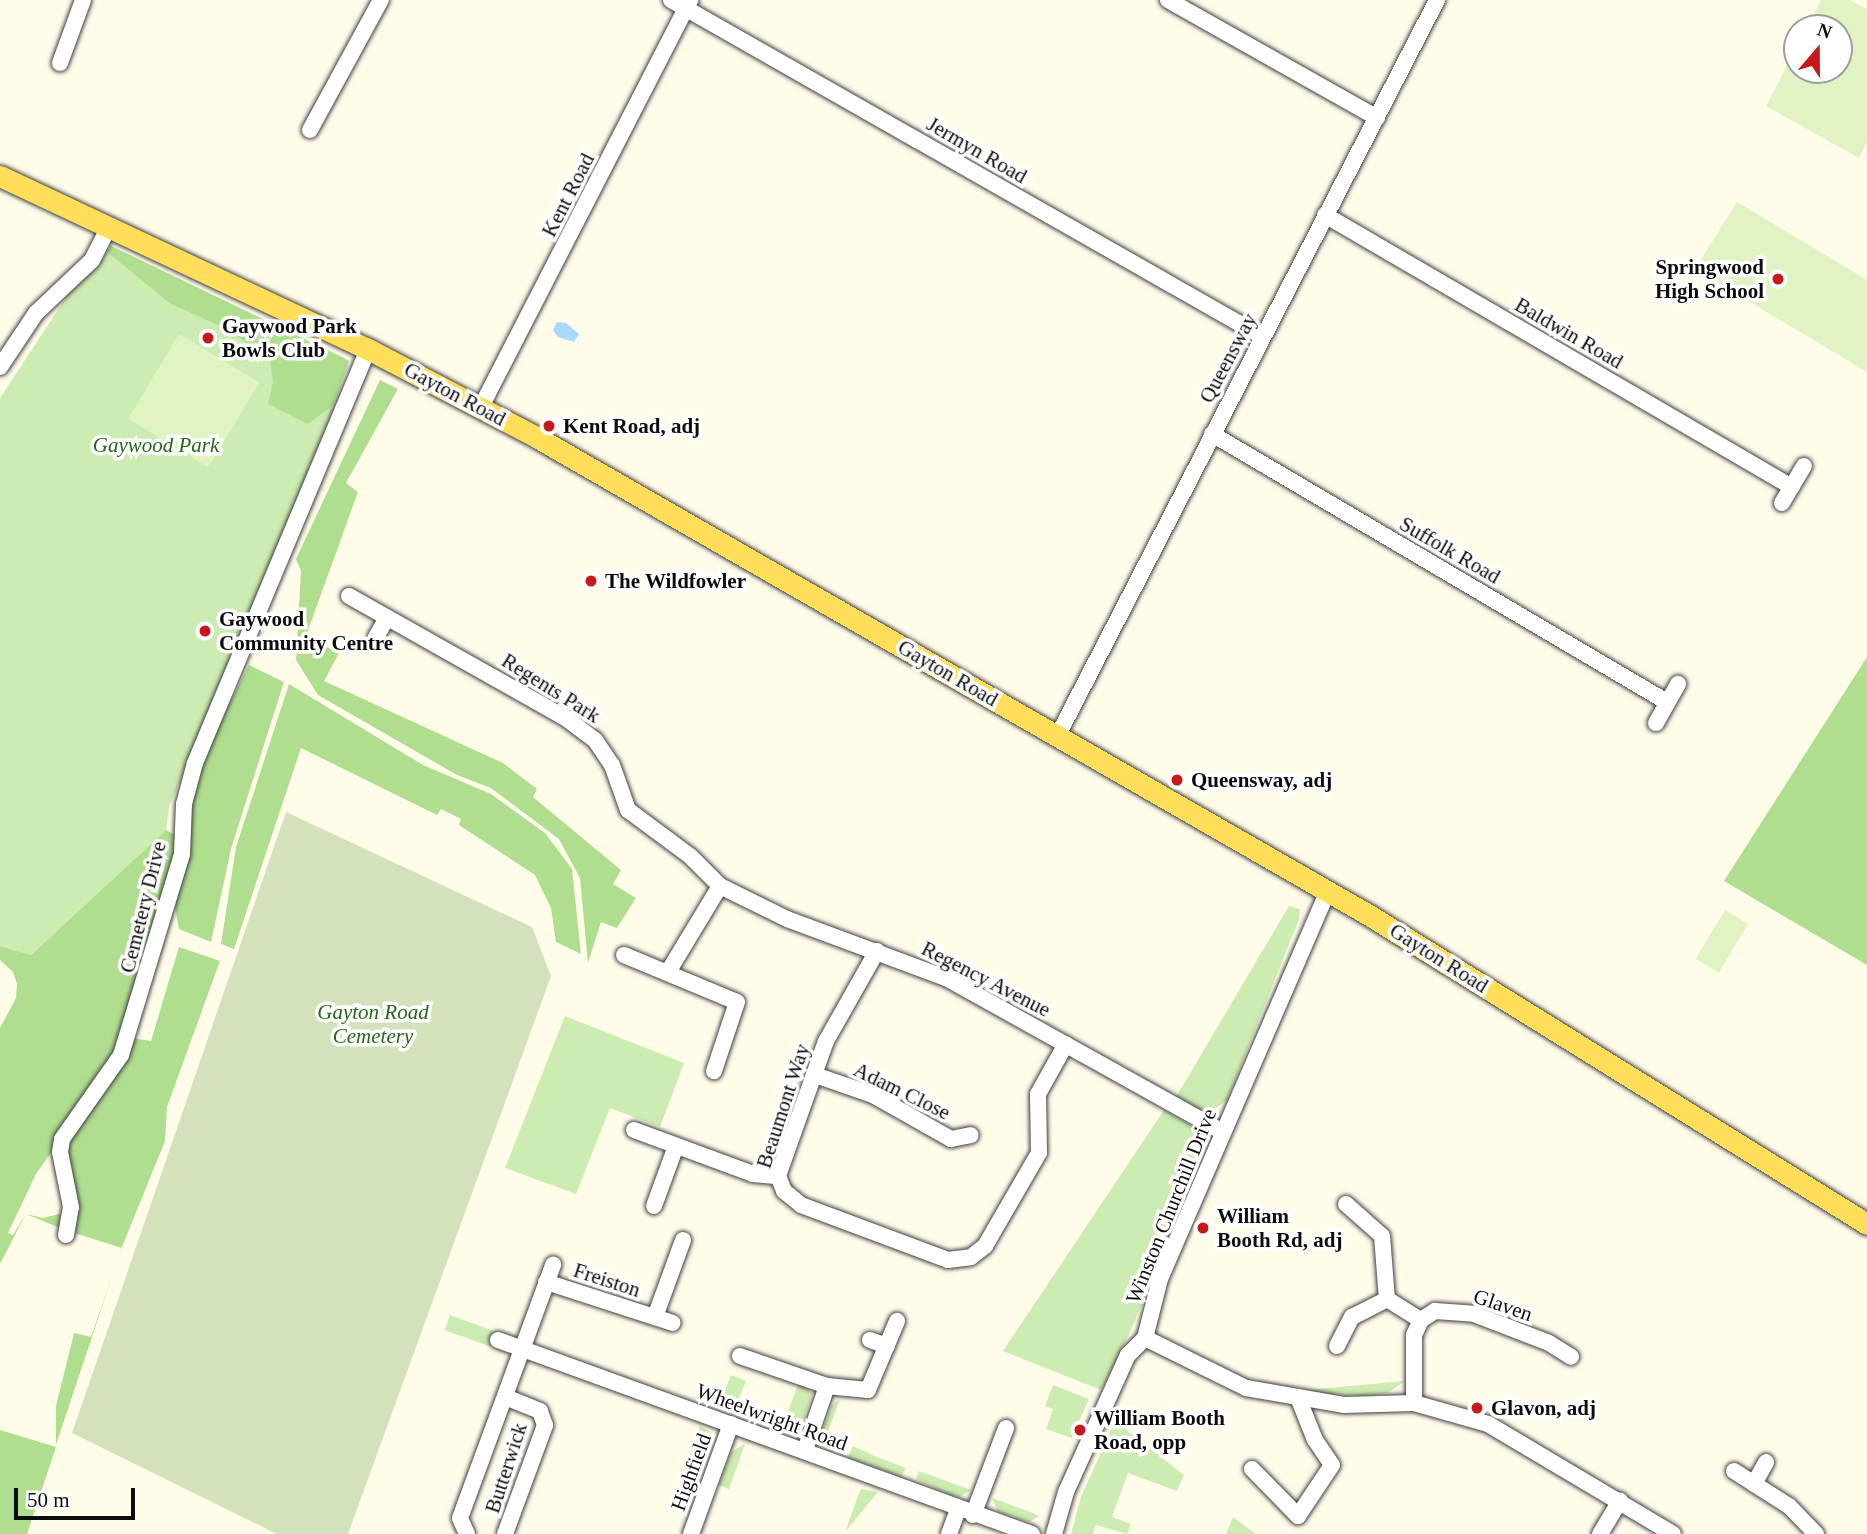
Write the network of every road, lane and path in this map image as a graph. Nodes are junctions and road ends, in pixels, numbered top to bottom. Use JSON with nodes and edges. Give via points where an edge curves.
{"nodes":[{"id":1,"x":83,"y":0,"type":"edge"},
{"id":2,"x":381,"y":0,"type":"edge"},
{"id":3,"x":671,"y":0,"type":"edge"},
{"id":4,"x":1168,"y":0,"type":"edge"},
{"id":5,"x":1437,"y":0,"type":"edge"},
{"id":6,"x":688,"y":4,"type":"edge"},
{"id":7,"x":60,"y":63,"type":"dead end"},
{"id":8,"x":1377,"y":118,"type":"junction"},
{"id":9,"x":310,"y":130,"type":"dead end"},
{"id":10,"x":0,"y":176,"type":"edge"},
{"id":11,"x":1325,"y":215,"type":"junction"},
{"id":12,"x":109,"y":227,"type":"junction"},
{"id":13,"x":1263,"y":337,"type":"junction"},
{"id":14,"x":368,"y":349,"type":"junction"},
{"id":15,"x":0,"y":367,"type":"edge"},
{"id":16,"x":481,"y":407,"type":"junction"},
{"id":17,"x":1212,"y":434,"type":"junction"},
{"id":18,"x":1804,"y":466,"type":"dead end"},
{"id":19,"x":1792,"y":487,"type":"junction"},
{"id":20,"x":1782,"y":503,"type":"dead end"},
{"id":21,"x":349,"y":596,"type":"dead end"},
{"id":22,"x":387,"y":618,"type":"junction"},
{"id":23,"x":376,"y":637,"type":"dead end"},
{"id":24,"x":1678,"y":684,"type":"dead end"},
{"id":25,"x":1667,"y":702,"type":"junction"},
{"id":26,"x":1656,"y":723,"type":"dead end"},
{"id":27,"x":1057,"y":737,"type":"junction"},
{"id":28,"x":690,"y":856,"type":"joint"},
{"id":29,"x":720,"y":886,"type":"junction"},
{"id":30,"x":1328,"y":891,"type":"junction"},
{"id":31,"x":877,"y":951,"type":"junction"},
{"id":32,"x":624,"y":955,"type":"dead end"},
{"id":33,"x":668,"y":972,"type":"junction"},
{"id":34,"x":1066,"y":1044,"type":"junction"},
{"id":35,"x":714,"y":1071,"type":"dead end"},
{"id":36,"x":815,"y":1075,"type":"junction"},
{"id":37,"x":634,"y":1130,"type":"dead end"},
{"id":38,"x":1223,"y":1132,"type":"junction"},
{"id":39,"x":971,"y":1135,"type":"dead end"},
{"id":40,"x":677,"y":1146,"type":"junction"},
{"id":41,"x":778,"y":1175,"type":"junction"},
{"id":42,"x":1346,"y":1204,"type":"dead end"},
{"id":43,"x":654,"y":1206,"type":"dead end"},
{"id":44,"x":1867,"y":1224,"type":"edge"},
{"id":45,"x":66,"y":1235,"type":"dead end"},
{"id":46,"x":684,"y":1240,"type":"dead end"},
{"id":47,"x":553,"y":1265,"type":"dead end"},
{"id":48,"x":546,"y":1282,"type":"junction"},
{"id":49,"x":1387,"y":1298,"type":"junction"},
{"id":50,"x":655,"y":1317,"type":"junction"},
{"id":51,"x":1421,"y":1320,"type":"junction"},
{"id":52,"x":897,"y":1321,"type":"dead end"},
{"id":53,"x":673,"y":1323,"type":"dead end"},
{"id":54,"x":1145,"y":1338,"type":"junction"},
{"id":55,"x":498,"y":1340,"type":"dead end"},
{"id":56,"x":870,"y":1340,"type":"dead end"},
{"id":57,"x":887,"y":1346,"type":"junction"},
{"id":58,"x":1337,"y":1346,"type":"dead end"},
{"id":59,"x":523,"y":1349,"type":"junction"},
{"id":60,"x":740,"y":1356,"type":"dead end"},
{"id":61,"x":1570,"y":1357,"type":"dead end"},
{"id":62,"x":827,"y":1386,"type":"junction"},
{"id":63,"x":505,"y":1397,"type":"junction"},
{"id":64,"x":1299,"y":1400,"type":"junction"},
{"id":65,"x":1414,"y":1403,"type":"junction"},
{"id":66,"x":731,"y":1424,"type":"junction"},
{"id":67,"x":1006,"y":1429,"type":"dead end"},
{"id":68,"x":805,"y":1450,"type":"junction"},
{"id":69,"x":1766,"y":1462,"type":"dead end"},
{"id":70,"x":1252,"y":1469,"type":"dead end"},
{"id":71,"x":1734,"y":1471,"type":"dead end"},
{"id":72,"x":1754,"y":1484,"type":"junction"},
{"id":73,"x":1620,"y":1501,"type":"junction"},
{"id":74,"x":966,"y":1512,"type":"junction"},
{"id":75,"x":467,"y":1534,"type":"edge"},
{"id":76,"x":505,"y":1534,"type":"edge"},
{"id":77,"x":691,"y":1534,"type":"edge"},
{"id":78,"x":949,"y":1534,"type":"edge"},
{"id":79,"x":1032,"y":1534,"type":"edge"},
{"id":80,"x":1054,"y":1534,"type":"edge"},
{"id":81,"x":1600,"y":1534,"type":"edge"},
{"id":82,"x":1673,"y":1534,"type":"edge"},
{"id":83,"x":1816,"y":1534,"type":"edge"}],
"edges":[{"from":1,"to":7,"type":"street"},
{"from":2,"to":9,"type":"street"},
{"from":3,"to":6,"type":"street","name":"Jermyn Road"},
{"from":4,"to":8,"type":"street"},
{"from":5,"to":8,"type":"street","name":"Queensway"},
{"from":6,"to":13,"type":"street","name":"Jermyn Road"},
{"from":6,"to":16,"type":"street","name":"Kent Road"},
{"from":8,"to":11,"type":"street","name":"Queensway"},
{"from":10,"to":12,"type":"main road","name":"Gayton Road"},
{"from":11,"to":13,"type":"street","name":"Queensway"},
{"from":11,"to":19,"type":"street","name":"Baldwin Road"},
{"from":12,"to":14,"type":"main road","name":"Gayton Road"},
{"from":12,"to":15,"type":"street","via":[[92,260],[42,305]]},
{"from":13,"to":17,"type":"street","name":"Queensway"},
{"from":14,"to":16,"type":"main road","name":"Gayton Road"},
{"from":14,"to":45,"type":"street","name":"Cemetery Drive","via":[[195,763],[184,804],[182,854],[121,1055],[62,1139],[60,1152],[71,1207]]},
{"from":16,"to":27,"type":"main road","name":"Gayton Road"},
{"from":17,"to":25,"type":"street","name":"Suffolk Road"},
{"from":17,"to":27,"type":"street","name":"Queensway"},
{"from":18,"to":19,"type":"street"},
{"from":19,"to":20,"type":"street"},
{"from":21,"to":22,"type":"street","name":"Regents Park"},
{"from":22,"to":23,"type":"street"},
{"from":22,"to":28,"type":"street","name":"Regents Park","via":[[568,719],[595,740],[612,765],[628,810]]},
{"from":24,"to":25,"type":"street"},
{"from":25,"to":26,"type":"street"},
{"from":27,"to":30,"type":"main road","name":"Gayton Road"},
{"from":28,"to":29,"type":"street","name":"Regency Avenue"},
{"from":29,"to":31,"type":"street","name":"Regency Avenue","via":[[788,919]]},
{"from":29,"to":33,"type":"street"},
{"from":30,"to":38,"type":"street","name":"Winston Churchill Drive"},
{"from":30,"to":44,"type":"main road","name":"Gayton Road"},
{"from":31,"to":34,"type":"street","name":"Regency Avenue","via":[[946,978]]},
{"from":31,"to":36,"type":"street","name":"Beaumont Way","via":[[826,1041]]},
{"from":32,"to":33,"type":"street"},
{"from":33,"to":35,"type":"street","via":[[737,1003]]},
{"from":34,"to":38,"type":"street","name":"Regency Avenue"},
{"from":34,"to":41,"type":"street","name":"Beaumont Way","via":[[1038,1094],[1039,1153],[985,1246],[964,1261],[948,1260],[801,1205],[784,1191]]},
{"from":36,"to":39,"type":"street","name":"Adam Close","via":[[883,1100],[951,1139]]},
{"from":36,"to":41,"type":"street","name":"Beaumont Way"},
{"from":37,"to":40,"type":"street"},
{"from":38,"to":54,"type":"street","name":"Winston Churchill Drive","via":[[1160,1279]]},
{"from":40,"to":41,"type":"street","via":[[753,1174]]},
{"from":40,"to":43,"type":"street"},
{"from":42,"to":49,"type":"street","via":[[1382,1236]]},
{"from":46,"to":50,"type":"street","name":"Freiston"},
{"from":47,"to":48,"type":"street","name":"Freiston"},
{"from":48,"to":50,"type":"street","name":"Freiston"},
{"from":48,"to":59,"type":"street","name":"Freiston"},
{"from":49,"to":51,"type":"street"},
{"from":49,"to":58,"type":"street","via":[[1352,1317]]},
{"from":50,"to":53,"type":"street","name":"Freiston"},
{"from":51,"to":61,"type":"street","name":"Glaven","via":[[1435,1311],[1474,1314],[1549,1343]]},
{"from":51,"to":65,"type":"street","via":[[1414,1335]]},
{"from":52,"to":57,"type":"street"},
{"from":54,"to":64,"type":"street","via":[[1246,1388]]},
{"from":54,"to":80,"type":"street","name":"Winston Churchill Drive","via":[[1128,1355],[1066,1492]]},
{"from":55,"to":59,"type":"street","name":"Wheelwright Road"},
{"from":56,"to":57,"type":"street"},
{"from":57,"to":62,"type":"street","via":[[868,1390]]},
{"from":59,"to":63,"type":"street","name":"Butterwick"},
{"from":59,"to":66,"type":"street","name":"Wheelwright Road"},
{"from":60,"to":62,"type":"street"},
{"from":62,"to":68,"type":"street"},
{"from":63,"to":75,"type":"street","name":"Butterwick","via":[[460,1518]]},
{"from":63,"to":76,"type":"street","name":"Butterwick","via":[[540,1411],[545,1425]]},
{"from":64,"to":65,"type":"street"},
{"from":64,"to":70,"type":"street","via":[[1315,1440],[1332,1465],[1298,1516]]},
{"from":65,"to":73,"type":"street","via":[[1459,1414],[1519,1438]]},
{"from":66,"to":68,"type":"street","name":"Wheelwright Road"},
{"from":66,"to":77,"type":"street","name":"Highfield"},
{"from":67,"to":74,"type":"street"},
{"from":68,"to":74,"type":"street","name":"Wheelwright Road"},
{"from":69,"to":72,"type":"street"},
{"from":71,"to":72,"type":"street"},
{"from":72,"to":83,"type":"street","via":[[1789,1506]]},
{"from":73,"to":81,"type":"street"},
{"from":73,"to":82,"type":"street"},
{"from":74,"to":78,"type":"street"},
{"from":74,"to":79,"type":"street","name":"Wheelwright Road"}]}
